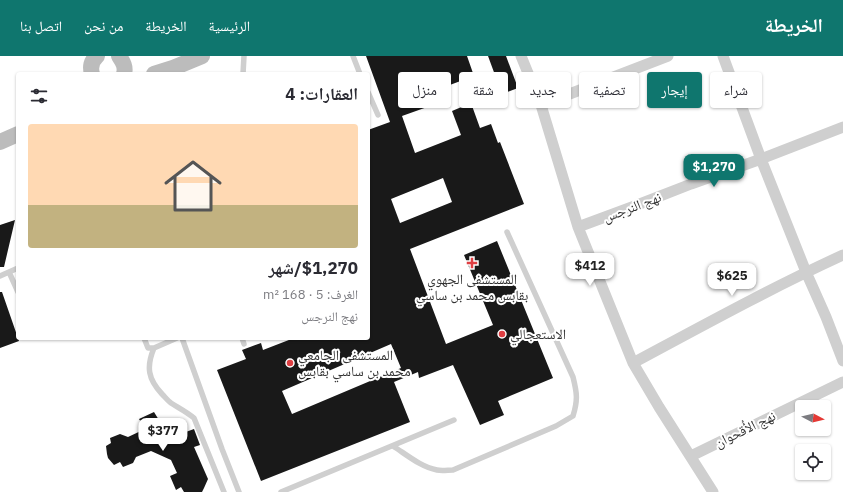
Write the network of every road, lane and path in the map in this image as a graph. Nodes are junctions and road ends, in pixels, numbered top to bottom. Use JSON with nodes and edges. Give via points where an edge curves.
{"nodes":[{"id":1,"x":97,"y":56,"type":"edge"},
{"id":2,"x":119,"y":56,"type":"edge"},
{"id":3,"x":202,"y":56,"type":"edge"},
{"id":4,"x":244,"y":56,"type":"edge"},
{"id":5,"x":353,"y":56,"type":"edge"},
{"id":6,"x":521,"y":56,"type":"edge"},
{"id":7,"x":668,"y":56,"type":"edge"},
{"id":8,"x":723,"y":56,"type":"edge"},
{"id":9,"x":92,"y":72,"type":"edge"},
{"id":10,"x":124,"y":72,"type":"edge"},
{"id":11,"x":160,"y":72,"type":"edge"},
{"id":12,"x":243,"y":72,"type":"edge"},
{"id":13,"x":359,"y":72,"type":"edge"},
{"id":14,"x":528,"y":72,"type":"edge"},
{"id":15,"x":571,"y":93,"type":"edge"},
{"id":16,"x":370,"y":97,"type":"edge"},
{"id":17,"x":542,"y":108,"type":"edge"},
{"id":18,"x":378,"y":115,"type":"dead end"},
{"id":19,"x":843,"y":127,"type":"edge"},
{"id":20,"x":16,"y":135,"type":"edge"},
{"id":21,"x":0,"y":142,"type":"edge"},
{"id":22,"x":761,"y":160,"type":"junction"},
{"id":23,"x":578,"y":227,"type":"junction"},
{"id":24,"x":507,"y":232,"type":"dead end"},
{"id":25,"x":843,"y":255,"type":"edge"},
{"id":26,"x":16,"y":269,"type":"edge"},
{"id":27,"x":9,"y":272,"type":"junction"},
{"id":28,"x":806,"y":272,"type":"junction"},
{"id":29,"x":0,"y":276,"type":"edge"},
{"id":30,"x":16,"y":288,"type":"edge"},
{"id":31,"x":145,"y":340,"type":"edge"},
{"id":32,"x":172,"y":340,"type":"edge"},
{"id":33,"x":183,"y":340,"type":"edge"},
{"id":34,"x":154,"y":348,"type":"junction"},
{"id":35,"x":843,"y":361,"type":"edge"},
{"id":36,"x":633,"y":363,"type":"junction"},
{"id":37,"x":843,"y":382,"type":"edge"},
{"id":38,"x":454,"y":420,"type":"dead end"},
{"id":39,"x":393,"y":446,"type":"junction"},
{"id":40,"x":691,"y":456,"type":"junction"},
{"id":41,"x":224,"y":492,"type":"edge"},
{"id":42,"x":239,"y":492,"type":"edge"},
{"id":43,"x":281,"y":492,"type":"edge"},
{"id":44,"x":713,"y":492,"type":"edge"}],
"edges":[{"from":1,"to":9,"type":"street","via":[[92,63]]},
{"from":2,"to":10,"type":"street","via":[[125,66]]},
{"from":3,"to":11,"type":"street"},
{"from":4,"to":12,"type":"lane"},
{"from":5,"to":13,"type":"lane"},
{"from":6,"to":14,"type":"street"},
{"from":7,"to":15,"type":"street"},
{"from":8,"to":22,"type":"street"},
{"from":16,"to":18,"type":"lane"},
{"from":17,"to":23,"type":"street"},
{"from":19,"to":22,"type":"street","name":"نهج النرجس"},
{"from":20,"to":21,"type":"street"},
{"from":22,"to":23,"type":"street","name":"نهج النرجس"},
{"from":22,"to":28,"type":"street"},
{"from":23,"to":36,"type":"street"},
{"from":24,"to":39,"type":"lane","via":[[573,377],[577,405],[573,416],[556,426],[453,470],[428,468]]},
{"from":25,"to":28,"type":"street"},
{"from":26,"to":27,"type":"lane"},
{"from":27,"to":29,"type":"lane"},
{"from":27,"to":30,"type":"lane"},
{"from":28,"to":35,"type":"street"},
{"from":28,"to":36,"type":"street"},
{"from":31,"to":34,"type":"lane","via":[[148,348]]},
{"from":32,"to":34,"type":"lane"},
{"from":33,"to":42,"type":"lane"},
{"from":34,"to":41,"type":"lane","via":[[149,367],[151,379],[169,402],[194,418]]},
{"from":36,"to":40,"type":"street"},
{"from":37,"to":40,"type":"street","name":"نهج الأُقحوان"},
{"from":38,"to":39,"type":"lane"},
{"from":39,"to":43,"type":"lane"},
{"from":40,"to":44,"type":"street"}]}
